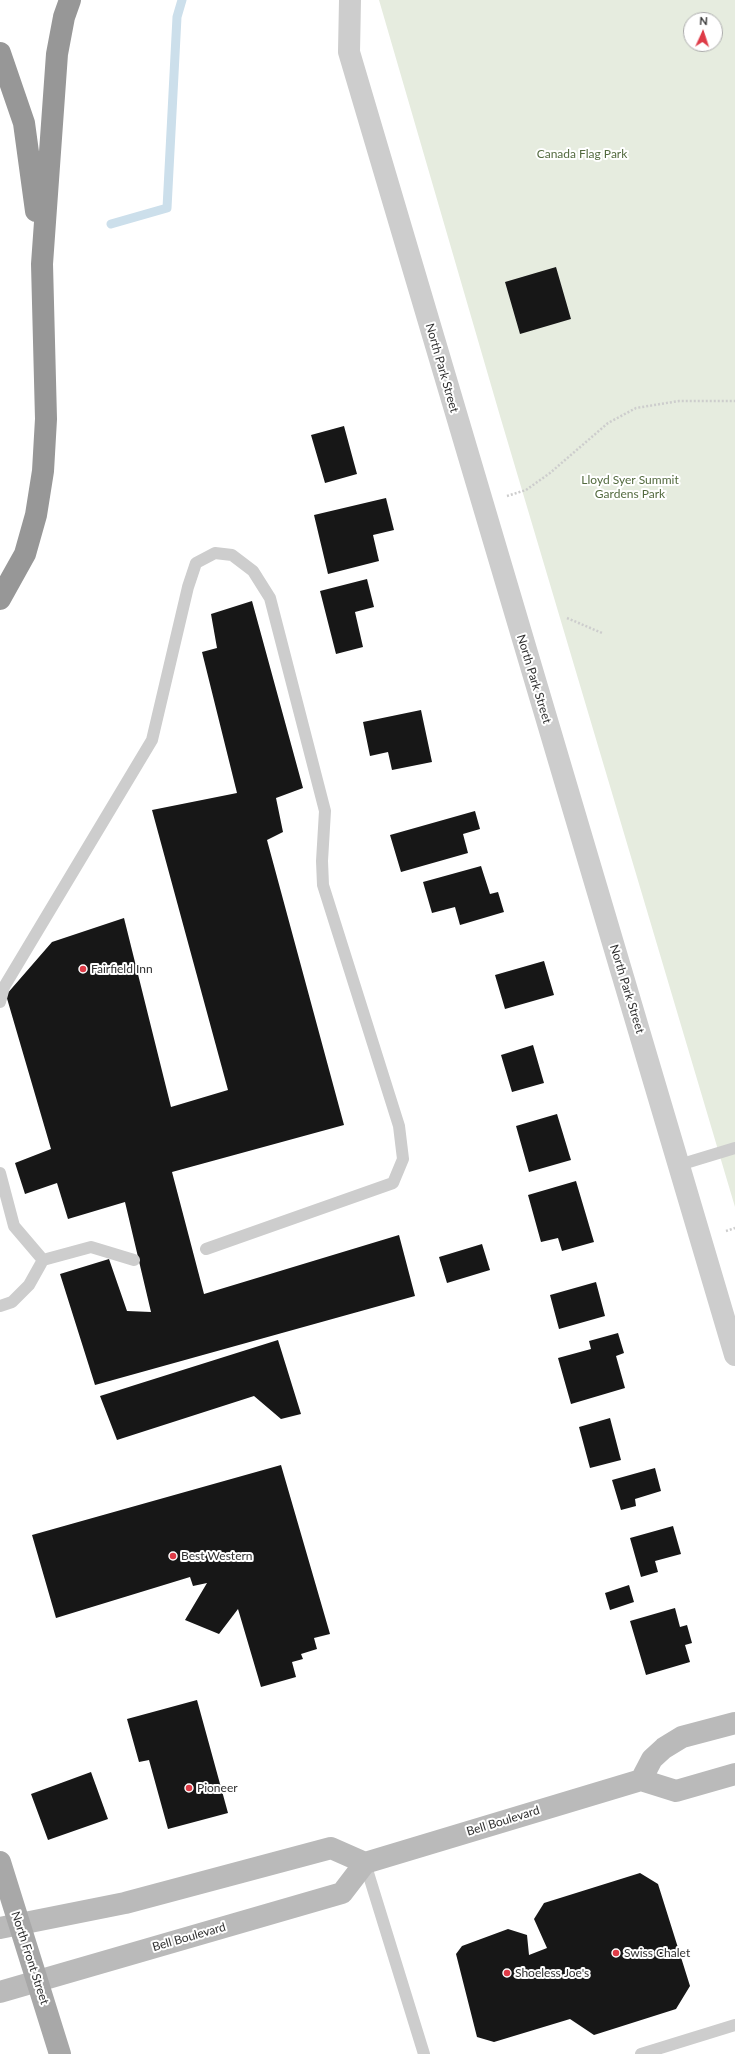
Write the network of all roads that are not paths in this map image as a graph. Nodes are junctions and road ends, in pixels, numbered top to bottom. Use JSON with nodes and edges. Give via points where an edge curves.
{"nodes":[{"id":1,"x":70,"y":0,"type":"edge"},
{"id":2,"x":350,"y":0,"type":"edge"},
{"id":3,"x":0,"y":53,"type":"edge"},
{"id":4,"x":42,"y":264,"type":"junction"},
{"id":5,"x":0,"y":600,"type":"edge"},
{"id":6,"x":0,"y":1002,"type":"edge"},
{"id":7,"x":735,"y":1148,"type":"edge"},
{"id":8,"x":679,"y":1165,"type":"junction"},
{"id":9,"x":0,"y":1172,"type":"edge"},
{"id":10,"x":206,"y":1249,"type":"dead end"},
{"id":11,"x":43,"y":1260,"type":"junction"},
{"id":12,"x":134,"y":1260,"type":"dead end"},
{"id":13,"x":0,"y":1306,"type":"edge"},
{"id":14,"x":735,"y":1355,"type":"edge"},
{"id":15,"x":735,"y":1723,"type":"edge"},
{"id":16,"x":735,"y":1774,"type":"edge"},
{"id":17,"x":641,"y":1780,"type":"junction"},
{"id":18,"x":0,"y":1862,"type":"edge"},
{"id":19,"x":365,"y":1863,"type":"junction"},
{"id":20,"x":10,"y":1926,"type":"edge"},
{"id":21,"x":38,"y":1981,"type":"junction"},
{"id":22,"x":0,"y":1992,"type":"edge"},
{"id":23,"x":735,"y":2025,"type":"edge"},
{"id":24,"x":60,"y":2054,"type":"edge"},
{"id":25,"x":424,"y":2054,"type":"edge"},
{"id":26,"x":641,"y":2054,"type":"edge"}],
"edges":[{"from":1,"to":4,"type":"highway","via":[[57,54]]},
{"from":2,"to":8,"type":"street","name":"North Park Street","via":[[349,52]]},
{"from":3,"to":4,"type":"highway","via":[[24,124]]},
{"from":4,"to":5,"type":"highway","via":[[46,419],[43,471],[36,515],[25,554]]},
{"from":6,"to":10,"type":"lane","via":[[4,987],[152,740],[196,562],[215,553],[232,555],[253,571],[270,598],[325,810],[323,885],[399,1126],[403,1159],[394,1183]]},
{"from":7,"to":8,"type":"lane"},
{"from":8,"to":14,"type":"street","name":"North Park Street"},
{"from":9,"to":11,"type":"lane","via":[[14,1226]]},
{"from":11,"to":12,"type":"lane","via":[[91,1247]]},
{"from":11,"to":13,"type":"lane","via":[[29,1285],[12,1302]]},
{"from":15,"to":17,"type":"main road","via":[[682,1737],[670,1744],[652,1760]]},
{"from":16,"to":17,"type":"main road","via":[[676,1791]]},
{"from":17,"to":19,"type":"main road","name":"Bell Boulevard"},
{"from":18,"to":20,"type":"main road","name":"North Front Street"},
{"from":19,"to":20,"type":"main road","via":[[331,1848],[125,1903]]},
{"from":19,"to":21,"type":"main road","name":"Bell Boulevard","via":[[342,1893]]},
{"from":19,"to":25,"type":"lane"},
{"from":20,"to":21,"type":"main road","name":"North Front Street"},
{"from":21,"to":22,"type":"main road","name":"Bell Boulevard"},
{"from":21,"to":24,"type":"main road","name":"North Front Street"},
{"from":23,"to":26,"type":"lane"}]}
